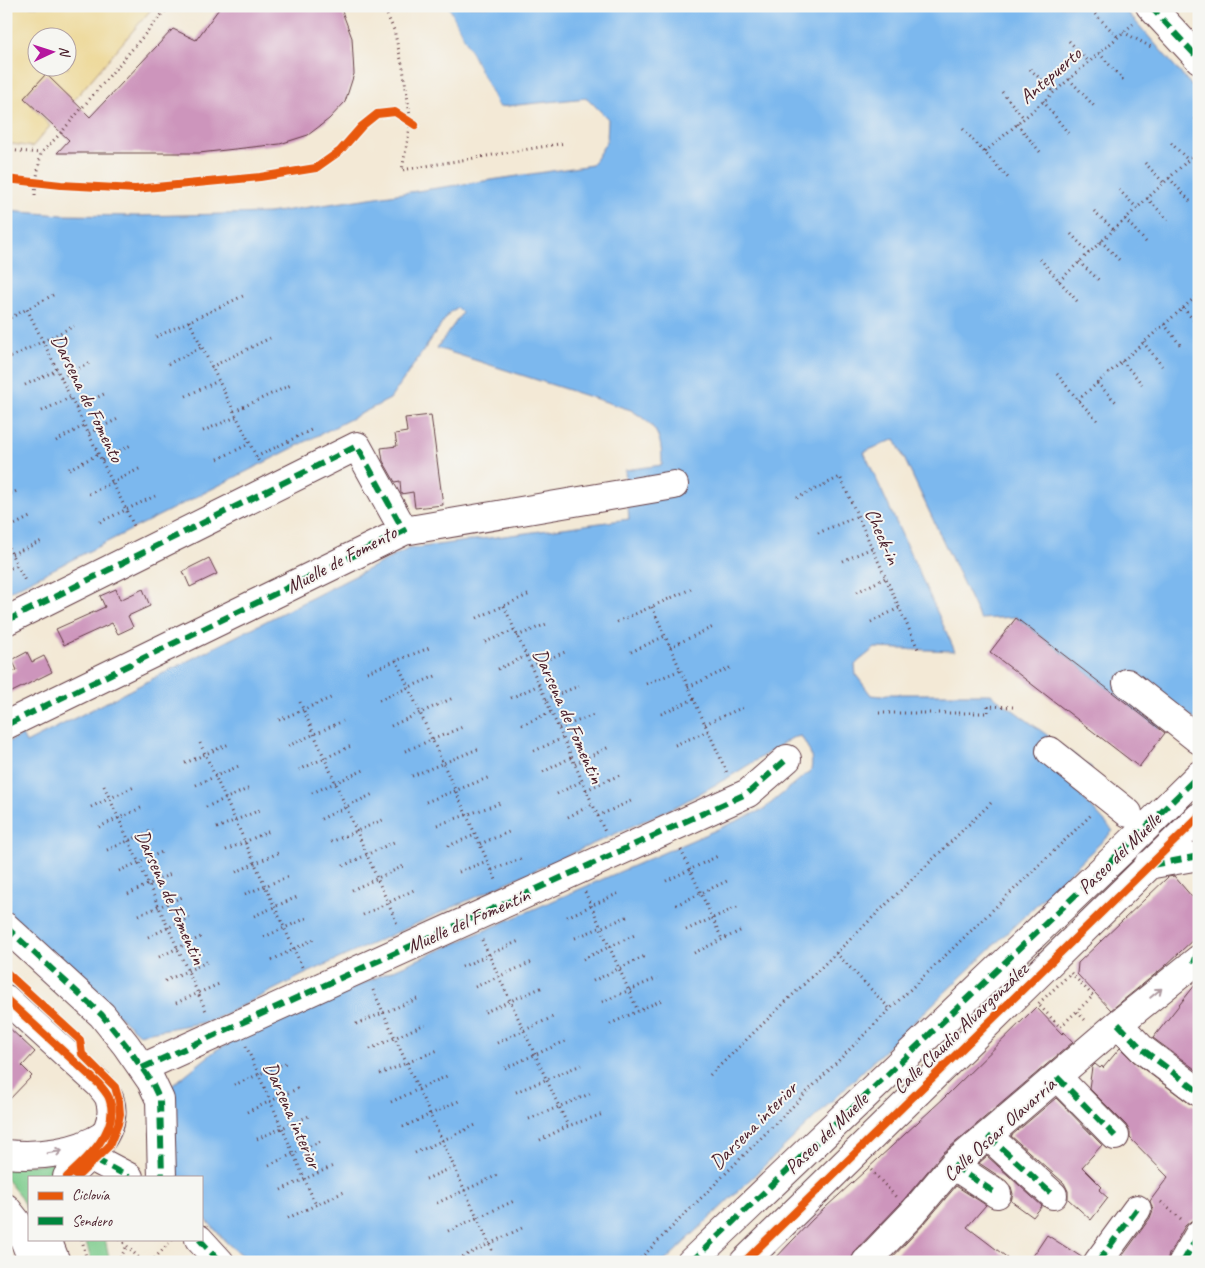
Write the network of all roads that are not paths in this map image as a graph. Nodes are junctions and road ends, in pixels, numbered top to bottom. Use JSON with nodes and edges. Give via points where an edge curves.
{"nodes":[{"id":1,"x":1142,"y":14,"type":"edge"},
{"id":2,"x":1199,"y":59,"type":"edge"},
{"id":3,"x":674,"y":485,"type":"dead end"},
{"id":4,"x":404,"y":531,"type":"junction"},
{"id":5,"x":6,"y":621,"type":"edge"},
{"id":6,"x":1126,"y":683,"type":"dead end"},
{"id":7,"x":6,"y":725,"type":"edge"},
{"id":8,"x":1199,"y":740,"type":"edge"},
{"id":9,"x":1050,"y":751,"type":"dead end"},
{"id":10,"x":787,"y":759,"type":"dead end"},
{"id":11,"x":1199,"y":775,"type":"edge"},
{"id":12,"x":1128,"y":813,"type":"dead end"},
{"id":13,"x":1199,"y":817,"type":"edge"},
{"id":14,"x":1199,"y":856,"type":"edge"},
{"id":15,"x":1148,"y":865,"type":"junction"},
{"id":16,"x":6,"y":927,"type":"edge"},
{"id":17,"x":1197,"y":957,"type":"edge"},
{"id":18,"x":6,"y":999,"type":"edge"},
{"id":19,"x":1118,"y":1024,"type":"junction"},
{"id":20,"x":142,"y":1068,"type":"junction"},
{"id":21,"x":1057,"y":1077,"type":"junction"},
{"id":22,"x":1199,"y":1092,"type":"edge"},
{"id":23,"x":105,"y":1134,"type":"junction"},
{"id":24,"x":988,"y":1136,"type":"junction"},
{"id":25,"x":1115,"y":1136,"type":"dead end"},
{"id":26,"x":6,"y":1154,"type":"edge"},
{"id":27,"x":95,"y":1159,"type":"dead end"},
{"id":28,"x":953,"y":1165,"type":"junction"},
{"id":29,"x":69,"y":1176,"type":"edge"},
{"id":30,"x":127,"y":1176,"type":"edge"},
{"id":31,"x":162,"y":1176,"type":"edge"},
{"id":32,"x":997,"y":1194,"type":"dead end"},
{"id":33,"x":1053,"y":1195,"type":"dead end"},
{"id":34,"x":1147,"y":1204,"type":"road end"},
{"id":35,"x":6,"y":1208,"type":"edge"},
{"id":36,"x":1199,"y":1234,"type":"edge"},
{"id":37,"x":47,"y":1240,"type":"edge"},
{"id":38,"x":200,"y":1240,"type":"edge"},
{"id":39,"x":32,"y":1262,"type":"edge"},
{"id":40,"x":56,"y":1262,"type":"edge"},
{"id":41,"x":220,"y":1262,"type":"edge"},
{"id":42,"x":691,"y":1262,"type":"edge"},
{"id":43,"x":744,"y":1262,"type":"edge"},
{"id":44,"x":866,"y":1262,"type":"edge"},
{"id":45,"x":1098,"y":1262,"type":"edge"},
{"id":46,"x":1183,"y":1262,"type":"edge"}],
"edges":[{"from":1,"to":2,"type":"street"},
{"from":3,"to":4,"type":"street"},
{"from":4,"to":5,"type":"street","name":"Muelle de Fomento","via":[[357,446]]},
{"from":4,"to":7,"type":"street","name":"Muelle de Fomento"},
{"from":6,"to":8,"type":"street"},
{"from":9,"to":12,"type":"street"},
{"from":10,"to":20,"type":"street","name":"Muelle del Fomentín","via":[[748,793]]},
{"from":11,"to":42,"type":"street","name":"Paseo del Muelle"},
{"from":13,"to":15,"type":"street","name":"Calle Claudio Alvargonzález"},
{"from":14,"to":15,"type":"street"},
{"from":15,"to":43,"type":"street","name":"Calle Claudio Alvargonzález"},
{"from":16,"to":20,"type":"street","via":[[102,1015]]},
{"from":19,"to":17,"type":"street","name":"Calle Oscar Olavarría","one_way":true},
{"from":18,"to":23,"type":"street","via":[[99,1084],[110,1098],[112,1110]]},
{"from":19,"to":21,"type":"street","name":"Calle Oscar Olavarría"},
{"from":19,"to":22,"type":"street","via":[[1142,1049]]},
{"from":20,"to":31,"type":"street","via":[[160,1100]]},
{"from":21,"to":24,"type":"street","name":"Calle Oscar Olavarría"},
{"from":21,"to":25,"type":"street"},
{"from":26,"to":23,"type":"street","one_way":true,"via":[[62,1151],[93,1142]]},
{"from":23,"to":29,"type":"street","via":[[87,1159]]},
{"from":24,"to":28,"type":"street","name":"Calle Oscar Olavarría"},
{"from":24,"to":33,"type":"street"},
{"from":27,"to":30,"type":"street"},
{"from":28,"to":32,"type":"street"},
{"from":28,"to":44,"type":"street","name":"Calle Oscar Olavarría"},
{"from":34,"to":45,"type":"street"},
{"from":35,"to":39,"type":"street","via":[[16,1222]]},
{"from":36,"to":46,"type":"street"},
{"from":37,"to":40,"type":"street"},
{"from":38,"to":41,"type":"street"}]}
